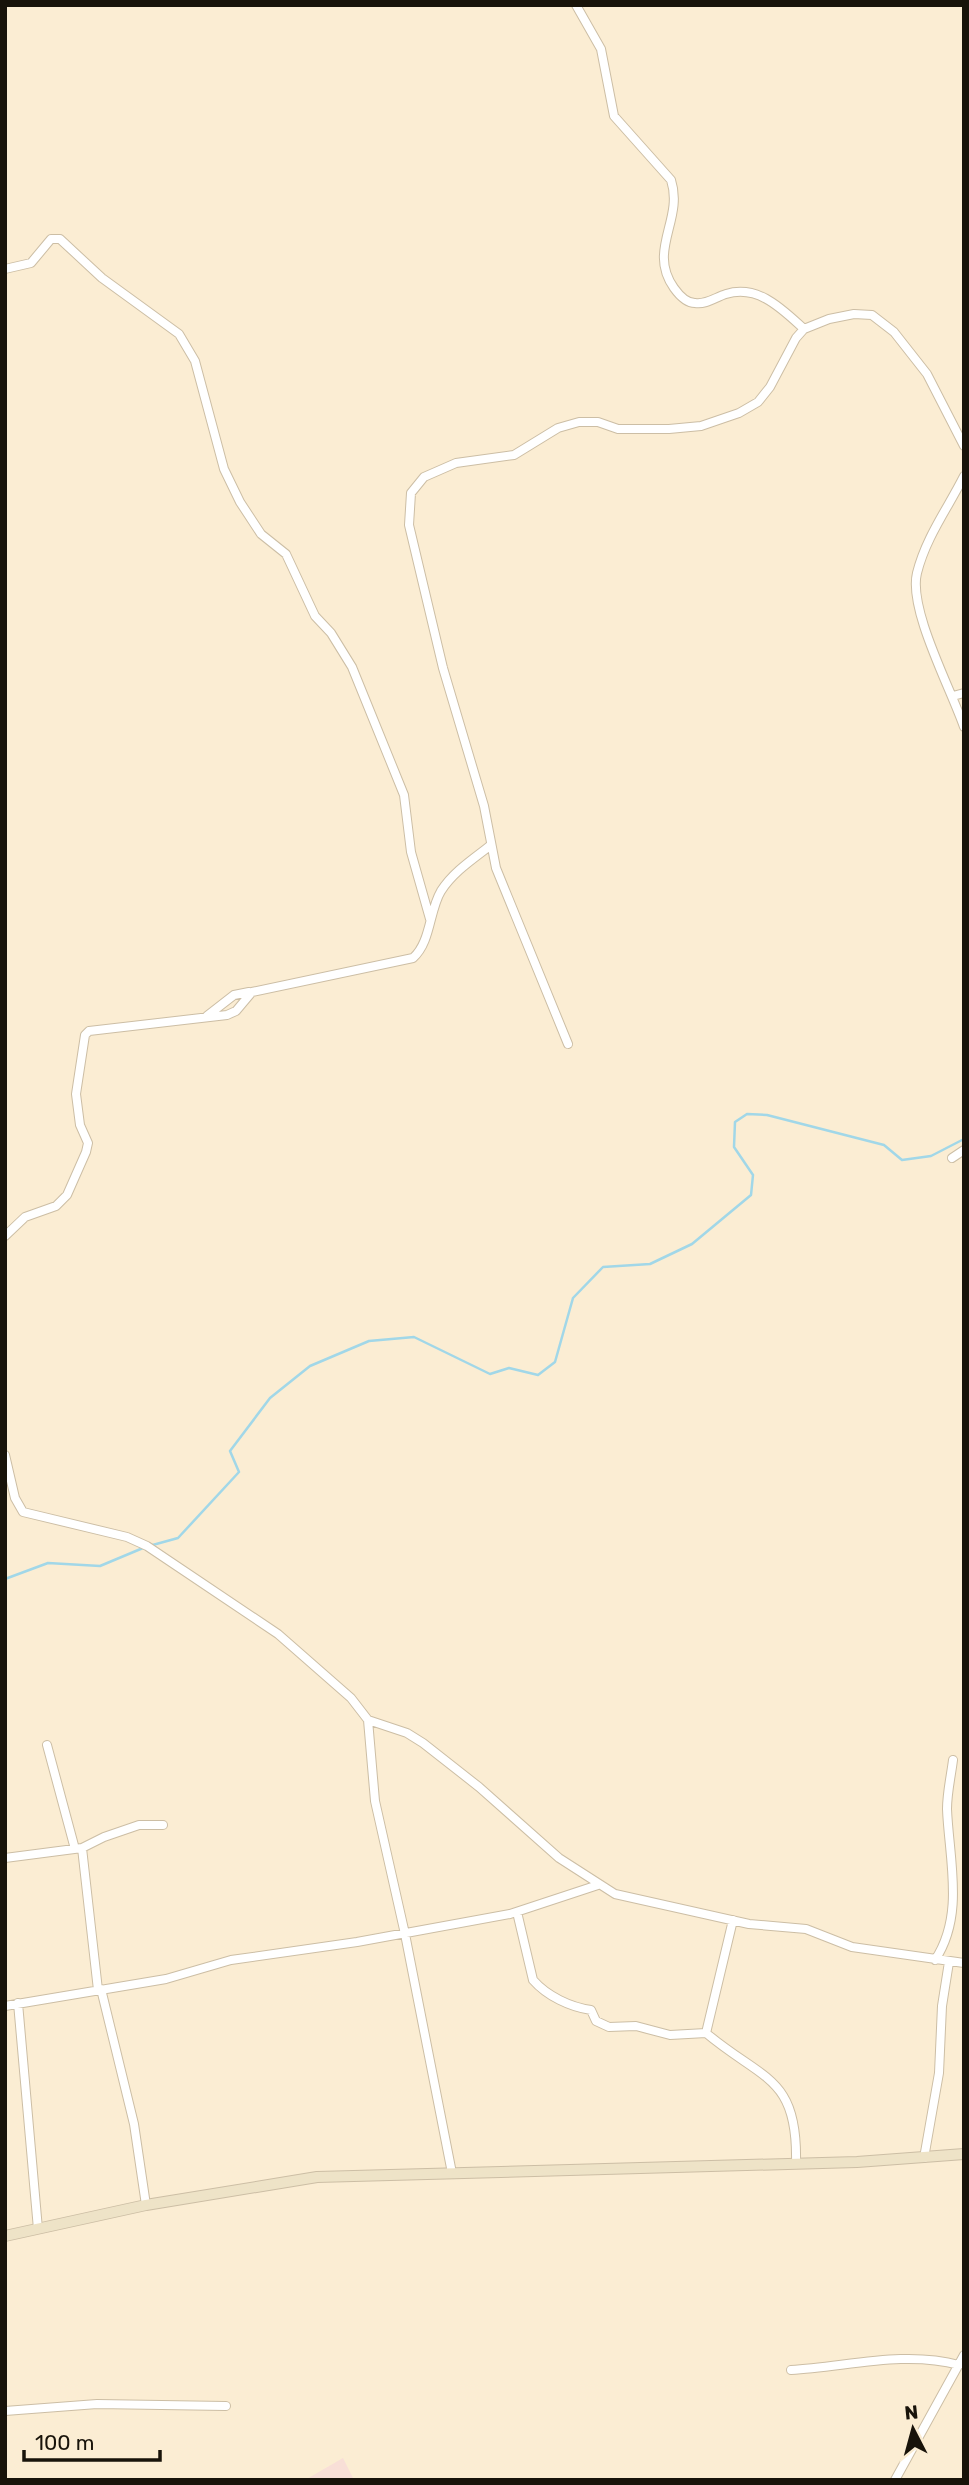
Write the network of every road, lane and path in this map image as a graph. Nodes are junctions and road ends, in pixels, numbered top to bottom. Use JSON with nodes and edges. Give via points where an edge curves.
{"nodes":[{"id":1,"x":576,"y":5,"type":"edge"},
{"id":2,"x":5,"y":269,"type":"edge"},
{"id":3,"x":804,"y":329,"type":"junction"},
{"id":4,"x":964,"y":446,"type":"edge"},
{"id":5,"x":964,"y":476,"type":"edge"},
{"id":6,"x":964,"y":693,"type":"edge"},
{"id":7,"x":953,"y":696,"type":"junction"},
{"id":8,"x":964,"y":727,"type":"edge"},
{"id":9,"x":491,"y":845,"type":"junction"},
{"id":10,"x":430,"y":919,"type":"junction"},
{"id":11,"x":252,"y":992,"type":"junction"},
{"id":12,"x":206,"y":1016,"type":"junction"},
{"id":13,"x":568,"y":1044,"type":"dead end"},
{"id":14,"x":964,"y":1150,"type":"edge"},
{"id":15,"x":952,"y":1158,"type":"dead end"},
{"id":16,"x":5,"y":1236,"type":"edge"},
{"id":17,"x":5,"y":1455,"type":"edge"},
{"id":18,"x":368,"y":1720,"type":"junction"},
{"id":19,"x":47,"y":1745,"type":"dead end"},
{"id":20,"x":954,"y":1760,"type":"dead end"},
{"id":21,"x":163,"y":1825,"type":"dead end"},
{"id":22,"x":79,"y":1848,"type":"junction"},
{"id":23,"x":5,"y":1858,"type":"edge"},
{"id":24,"x":598,"y":1885,"type":"junction"},
{"id":25,"x":517,"y":1912,"type":"junction"},
{"id":26,"x":733,"y":1920,"type":"junction"},
{"id":27,"x":405,"y":1934,"type":"junction"},
{"id":28,"x":935,"y":1960,"type":"junction"},
{"id":29,"x":949,"y":1962,"type":"junction"},
{"id":30,"x":964,"y":1964,"type":"edge"},
{"id":31,"x":99,"y":1990,"type":"junction"},
{"id":32,"x":18,"y":2003,"type":"junction"},
{"id":33,"x":5,"y":2006,"type":"edge"},
{"id":34,"x":706,"y":2033,"type":"junction"},
{"id":35,"x":964,"y":2154,"type":"edge"},
{"id":36,"x":924,"y":2158,"type":"junction"},
{"id":37,"x":796,"y":2163,"type":"junction"},
{"id":38,"x":452,"y":2173,"type":"junction"},
{"id":39,"x":146,"y":2205,"type":"junction"},
{"id":40,"x":38,"y":2229,"type":"junction"},
{"id":41,"x":5,"y":2236,"type":"edge"},
{"id":42,"x":964,"y":2355,"type":"edge"},
{"id":43,"x":958,"y":2365,"type":"junction"},
{"id":44,"x":791,"y":2370,"type":"dead end"},
{"id":45,"x":226,"y":2406,"type":"dead end"},
{"id":46,"x":5,"y":2411,"type":"edge"},
{"id":47,"x":895,"y":2480,"type":"edge"}],
"edges":[{"from":1,"to":3,"type":"street","via":[[601,49],[614,116],[671,180],[675,191],[662,257],[665,273],[678,294],[700,304],[727,294],[755,293]]},
{"from":2,"to":10,"type":"street","via":[[31,263],[51,239],[60,239],[188,346],[224,469],[240,502],[261,534],[286,554],[315,616],[352,667],[404,795],[410,843]]},
{"from":3,"to":4,"type":"street","via":[[854,314],[882,321],[927,374]]},
{"from":3,"to":9,"type":"street","via":[[758,402],[739,413],[701,426],[669,429],[629,430],[579,422],[558,428],[514,455],[456,463],[424,477],[411,493],[409,525]]},
{"from":5,"to":7,"type":"street","via":[[934,527],[914,589]]},
{"from":6,"to":7,"type":"street"},
{"from":7,"to":8,"type":"street"},
{"from":9,"to":10,"type":"street","via":[[450,880]]},
{"from":9,"to":13,"type":"street","via":[[496,868]]},
{"from":10,"to":11,"type":"street","via":[[413,958]]},
{"from":11,"to":12,"type":"street","via":[[234,995]]},
{"from":11,"to":12,"type":"street","via":[[232,1014]]},
{"from":12,"to":16,"type":"street","via":[[96,1029],[85,1035],[76,1094],[88,1143],[86,1152],[67,1195],[56,1206],[25,1217]]},
{"from":14,"to":15,"type":"street"},
{"from":17,"to":18,"type":"street","via":[[15,1498],[23,1511],[127,1536],[147,1546],[278,1634],[351,1698]]},
{"from":18,"to":24,"type":"street","via":[[423,1743]]},
{"from":18,"to":27,"type":"street","via":[[375,1801]]},
{"from":19,"to":22,"type":"street"},
{"from":20,"to":28,"type":"street","via":[[947,1808],[951,1925]]},
{"from":21,"to":22,"type":"street","via":[[139,1825]]},
{"from":22,"to":23,"type":"street"},
{"from":22,"to":31,"type":"street"},
{"from":24,"to":25,"type":"street"},
{"from":24,"to":26,"type":"street","via":[[615,1894]]},
{"from":25,"to":27,"type":"street"},
{"from":25,"to":34,"type":"street","via":[[538,1986],[573,2007],[591,2010],[604,2026],[636,2026],[670,2035]]},
{"from":26,"to":28,"type":"street","via":[[792,1926],[852,1947]]},
{"from":26,"to":34,"type":"street"},
{"from":27,"to":31,"type":"street","via":[[230,1960],[166,1979]]},
{"from":27,"to":38,"type":"street"},
{"from":28,"to":29,"type":"street"},
{"from":29,"to":30,"type":"street"},
{"from":29,"to":36,"type":"street","via":[[939,2073]]},
{"from":31,"to":32,"type":"street"},
{"from":31,"to":39,"type":"street","via":[[134,2124]]},
{"from":32,"to":33,"type":"street"},
{"from":32,"to":40,"type":"street"},
{"from":34,"to":37,"type":"street","via":[[781,2091],[791,2108]]},
{"from":35,"to":36,"type":"street"},
{"from":36,"to":37,"type":"street"},
{"from":37,"to":38,"type":"street"},
{"from":38,"to":39,"type":"street","via":[[317,2177]]},
{"from":39,"to":40,"type":"street"},
{"from":40,"to":41,"type":"street"},
{"from":42,"to":43,"type":"street"},
{"from":43,"to":44,"type":"street","via":[[906,2358]]},
{"from":43,"to":47,"type":"street"},
{"from":45,"to":46,"type":"street","via":[[97,2404]]}]}
